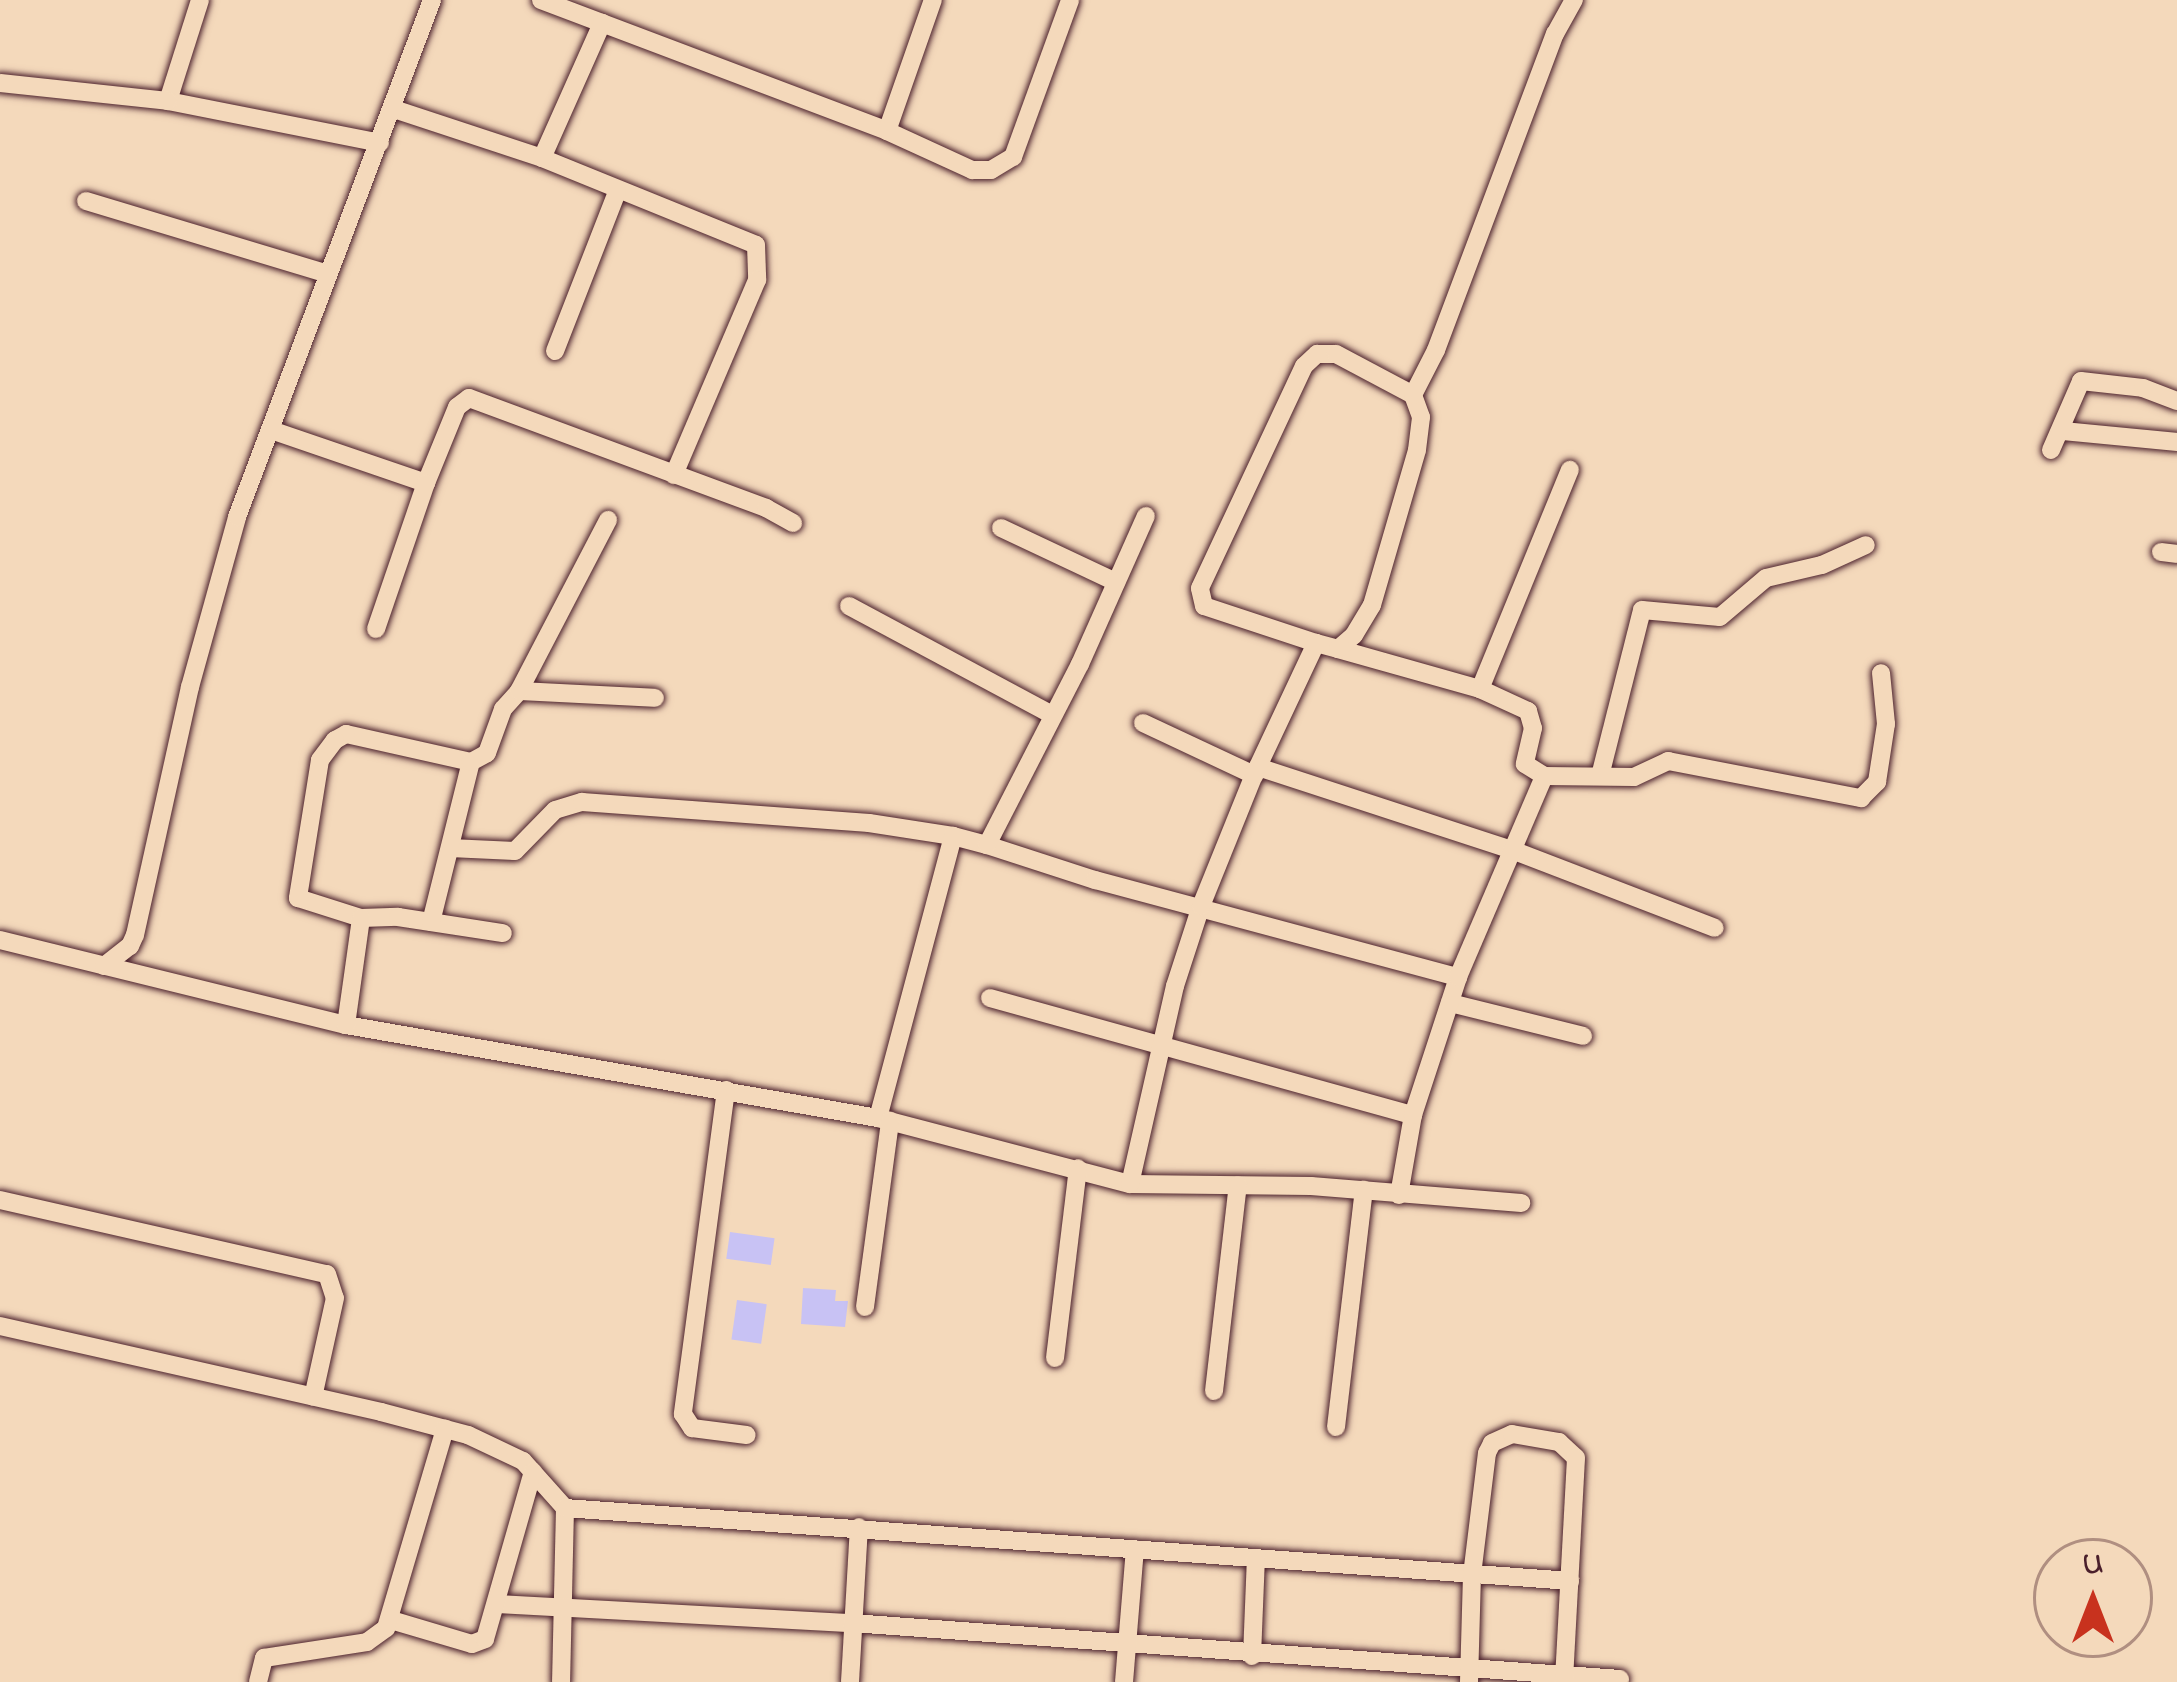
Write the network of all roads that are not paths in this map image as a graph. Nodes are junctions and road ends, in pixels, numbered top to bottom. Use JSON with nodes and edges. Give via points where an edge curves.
{"nodes":[{"id":1,"x":200,"y":0,"type":"edge"},
{"id":2,"x":432,"y":0,"type":"edge"},
{"id":3,"x":541,"y":0,"type":"edge"},
{"id":4,"x":933,"y":0,"type":"edge"},
{"id":5,"x":1070,"y":0,"type":"edge"},
{"id":6,"x":1574,"y":0,"type":"edge"},
{"id":7,"x":602,"y":22,"type":"junction"},
{"id":8,"x":0,"y":82,"type":"edge"},
{"id":9,"x":168,"y":100,"type":"junction"},
{"id":10,"x":394,"y":110,"type":"junction"},
{"id":11,"x":887,"y":131,"type":"junction"},
{"id":12,"x":380,"y":143,"type":"junction"},
{"id":13,"x":542,"y":158,"type":"junction"},
{"id":14,"x":617,"y":192,"type":"junction"},
{"id":15,"x":86,"y":201,"type":"dead end"},
{"id":16,"x":328,"y":274,"type":"junction"},
{"id":17,"x":555,"y":351,"type":"dead end"},
{"id":18,"x":1413,"y":395,"type":"junction"},
{"id":19,"x":2177,"y":401,"type":"edge"},
{"id":20,"x":271,"y":430,"type":"junction"},
{"id":21,"x":2063,"y":431,"type":"junction"},
{"id":22,"x":2177,"y":442,"type":"edge"},
{"id":23,"x":2051,"y":450,"type":"dead end"},
{"id":24,"x":1570,"y":470,"type":"dead end"},
{"id":25,"x":674,"y":475,"type":"junction"},
{"id":26,"x":427,"y":483,"type":"junction"},
{"id":27,"x":1146,"y":516,"type":"dead end"},
{"id":28,"x":608,"y":520,"type":"dead end"},
{"id":29,"x":793,"y":524,"type":"dead end"},
{"id":30,"x":1001,"y":528,"type":"dead end"},
{"id":31,"x":1866,"y":545,"type":"dead end"},
{"id":32,"x":1116,"y":582,"type":"junction"},
{"id":33,"x":849,"y":606,"type":"dead end"},
{"id":34,"x":376,"y":629,"type":"dead end"},
{"id":35,"x":1316,"y":643,"type":"junction"},
{"id":36,"x":1338,"y":649,"type":"junction"},
{"id":37,"x":1881,"y":674,"type":"dead end"},
{"id":38,"x":1480,"y":689,"type":"junction"},
{"id":39,"x":520,"y":691,"type":"junction"},
{"id":40,"x":656,"y":698,"type":"dead end"},
{"id":41,"x":1052,"y":715,"type":"junction"},
{"id":42,"x":1142,"y":723,"type":"dead end"},
{"id":43,"x":471,"y":762,"type":"junction"},
{"id":44,"x":1256,"y":771,"type":"junction"},
{"id":45,"x":1601,"y":772,"type":"junction"},
{"id":46,"x":1544,"y":776,"type":"junction"},
{"id":47,"x":953,"y":836,"type":"junction"},
{"id":48,"x":987,"y":845,"type":"junction"},
{"id":49,"x":449,"y":848,"type":"junction"},
{"id":50,"x":1512,"y":850,"type":"junction"},
{"id":51,"x":1202,"y":906,"type":"junction"},
{"id":52,"x":361,"y":918,"type":"junction"},
{"id":53,"x":431,"y":922,"type":"junction"},
{"id":54,"x":1715,"y":928,"type":"dead end"},
{"id":55,"x":503,"y":933,"type":"dead end"},
{"id":56,"x":0,"y":940,"type":"edge"},
{"id":57,"x":104,"y":966,"type":"junction"},
{"id":58,"x":1458,"y":977,"type":"junction"},
{"id":59,"x":989,"y":998,"type":"dead end"},
{"id":60,"x":1450,"y":1003,"type":"junction"},
{"id":61,"x":346,"y":1024,"type":"junction"},
{"id":62,"x":1583,"y":1036,"type":"dead end"},
{"id":63,"x":1162,"y":1043,"type":"junction"},
{"id":64,"x":726,"y":1090,"type":"junction"},
{"id":65,"x":1413,"y":1115,"type":"junction"},
{"id":66,"x":884,"y":1120,"type":"junction"},
{"id":67,"x":1078,"y":1168,"type":"junction"},
{"id":68,"x":1130,"y":1184,"type":"junction"},
{"id":69,"x":1238,"y":1185,"type":"junction"},
{"id":70,"x":1364,"y":1190,"type":"junction"},
{"id":71,"x":1399,"y":1195,"type":"junction"},
{"id":72,"x":0,"y":1201,"type":"edge"},
{"id":73,"x":1521,"y":1203,"type":"dead end"},
{"id":74,"x":865,"y":1307,"type":"dead end"},
{"id":75,"x":0,"y":1326,"type":"edge"},
{"id":76,"x":1055,"y":1358,"type":"dead end"},
{"id":77,"x":1214,"y":1390,"type":"dead end"},
{"id":78,"x":313,"y":1396,"type":"junction"},
{"id":79,"x":1336,"y":1427,"type":"dead end"},
{"id":80,"x":445,"y":1429,"type":"junction"},
{"id":81,"x":747,"y":1435,"type":"dead end"},
{"id":82,"x":532,"y":1472,"type":"junction"},
{"id":83,"x":565,"y":1508,"type":"junction"},
{"id":84,"x":859,"y":1527,"type":"junction"},
{"id":85,"x":1136,"y":1550,"type":"junction"},
{"id":86,"x":1256,"y":1558,"type":"junction"},
{"id":87,"x":1472,"y":1575,"type":"junction"},
{"id":88,"x":1570,"y":1581,"type":"junction"},
{"id":89,"x":497,"y":1604,"type":"junction"},
{"id":90,"x":565,"y":1609,"type":"junction"},
{"id":91,"x":391,"y":1620,"type":"junction"},
{"id":92,"x":852,"y":1623,"type":"junction"},
{"id":93,"x":1127,"y":1645,"type":"junction"},
{"id":94,"x":1252,"y":1656,"type":"junction"},
{"id":95,"x":1469,"y":1676,"type":"edge"},
{"id":96,"x":1564,"y":1679,"type":"edge"},
{"id":97,"x":1620,"y":1679,"type":"edge"},
{"id":98,"x":258,"y":1682,"type":"edge"},
{"id":99,"x":561,"y":1682,"type":"edge"},
{"id":100,"x":850,"y":1682,"type":"edge"},
{"id":101,"x":1124,"y":1682,"type":"edge"}],
"edges":[{"from":1,"to":9,"type":"street"},
{"from":2,"to":10,"type":"street"},
{"from":3,"to":7,"type":"street"},
{"from":4,"to":11,"type":"street"},
{"from":5,"to":11,"type":"street","via":[[1012,157],[973,170]]},
{"from":6,"to":18,"type":"street"},
{"from":7,"to":11,"type":"street"},
{"from":7,"to":13,"type":"street"},
{"from":8,"to":9,"type":"street"},
{"from":9,"to":12,"type":"street"},
{"from":10,"to":12,"type":"street"},
{"from":10,"to":13,"type":"street"},
{"from":12,"to":16,"type":"street"},
{"from":13,"to":14,"type":"street"},
{"from":14,"to":17,"type":"street"},
{"from":14,"to":25,"type":"street","via":[[745,237],[759,254],[750,298]]},
{"from":15,"to":16,"type":"street"},
{"from":16,"to":20,"type":"street"},
{"from":18,"to":35,"type":"street","via":[[1364,365],[1317,354],[1304,366],[1200,588],[1204,606]]},
{"from":18,"to":36,"type":"street","via":[[1421,417],[1417,450],[1372,605]]},
{"from":19,"to":21,"type":"street","via":[[2081,381]]},
{"from":20,"to":26,"type":"street"},
{"from":20,"to":57,"type":"street","via":[[190,687],[135,935]]},
{"from":21,"to":22,"type":"street"},
{"from":21,"to":23,"type":"street"},
{"from":24,"to":38,"type":"street"},
{"from":25,"to":26,"type":"street","via":[[469,398],[457,407]]},
{"from":25,"to":29,"type":"street"},
{"from":26,"to":34,"type":"street"},
{"from":27,"to":32,"type":"street"},
{"from":28,"to":39,"type":"street"},
{"from":30,"to":32,"type":"street"},
{"from":31,"to":45,"type":"street","via":[[1766,578],[1720,617],[1642,610]]},
{"from":32,"to":41,"type":"street"},
{"from":33,"to":41,"type":"street"},
{"from":35,"to":36,"type":"street"},
{"from":35,"to":44,"type":"street"},
{"from":36,"to":38,"type":"street"},
{"from":37,"to":45,"type":"street","via":[[1886,724],[1877,782],[1861,798],[1668,761],[1634,777]]},
{"from":38,"to":46,"type":"street","via":[[1528,711],[1525,764]]},
{"from":39,"to":40,"type":"street"},
{"from":39,"to":43,"type":"street","via":[[503,709],[487,753]]},
{"from":41,"to":48,"type":"street"},
{"from":42,"to":44,"type":"street"},
{"from":43,"to":49,"type":"street"},
{"from":43,"to":52,"type":"street","via":[[346,734],[324,751],[298,898]]},
{"from":44,"to":50,"type":"street"},
{"from":44,"to":51,"type":"street"},
{"from":45,"to":46,"type":"street"},
{"from":46,"to":50,"type":"street"},
{"from":47,"to":48,"type":"street"},
{"from":47,"to":49,"type":"street","via":[[582,802],[555,810],[515,851]]},
{"from":47,"to":66,"type":"street"},
{"from":48,"to":51,"type":"street"},
{"from":49,"to":53,"type":"street"},
{"from":50,"to":54,"type":"street"},
{"from":50,"to":58,"type":"street"},
{"from":51,"to":58,"type":"street"},
{"from":51,"to":63,"type":"street"},
{"from":52,"to":53,"type":"street"},
{"from":52,"to":61,"type":"street"},
{"from":53,"to":55,"type":"street"},
{"from":56,"to":57,"type":"street"},
{"from":57,"to":61,"type":"street"},
{"from":58,"to":60,"type":"street"},
{"from":59,"to":63,"type":"street"},
{"from":60,"to":62,"type":"street"},
{"from":60,"to":65,"type":"street"},
{"from":61,"to":64,"type":"street"},
{"from":63,"to":65,"type":"street"},
{"from":63,"to":68,"type":"street"},
{"from":64,"to":66,"type":"street"},
{"from":64,"to":81,"type":"street","via":[[683,1414],[692,1428]]},
{"from":65,"to":71,"type":"street"},
{"from":66,"to":67,"type":"street"},
{"from":66,"to":74,"type":"street"},
{"from":67,"to":68,"type":"street"},
{"from":67,"to":76,"type":"street"},
{"from":68,"to":69,"type":"street"},
{"from":69,"to":70,"type":"street"},
{"from":69,"to":77,"type":"street"},
{"from":70,"to":71,"type":"street"},
{"from":70,"to":79,"type":"street"},
{"from":71,"to":73,"type":"street"},
{"from":72,"to":78,"type":"street","via":[[327,1274],[335,1298]]},
{"from":75,"to":78,"type":"street"},
{"from":78,"to":80,"type":"street"},
{"from":80,"to":82,"type":"street","via":[[505,1450]]},
{"from":80,"to":91,"type":"street"},
{"from":82,"to":83,"type":"street"},
{"from":82,"to":89,"type":"street"},
{"from":83,"to":84,"type":"street"},
{"from":83,"to":90,"type":"street"},
{"from":84,"to":85,"type":"street"},
{"from":84,"to":92,"type":"street"},
{"from":85,"to":86,"type":"street"},
{"from":85,"to":93,"type":"street"},
{"from":86,"to":87,"type":"street"},
{"from":86,"to":94,"type":"street"},
{"from":87,"to":88,"type":"street"},
{"from":87,"to":88,"type":"street","via":[[1486,1453],[1500,1437],[1529,1433],[1559,1442],[1576,1458]]},
{"from":87,"to":95,"type":"street"},
{"from":88,"to":96,"type":"street"},
{"from":89,"to":90,"type":"street"},
{"from":89,"to":91,"type":"street","via":[[479,1643]]},
{"from":90,"to":92,"type":"street"},
{"from":90,"to":99,"type":"street"},
{"from":91,"to":98,"type":"street","via":[[367,1642],[264,1658]]},
{"from":92,"to":93,"type":"street"},
{"from":92,"to":100,"type":"street"},
{"from":93,"to":94,"type":"street"},
{"from":93,"to":101,"type":"street"},
{"from":94,"to":95,"type":"street"},
{"from":95,"to":96,"type":"street"},
{"from":96,"to":97,"type":"street"}]}
